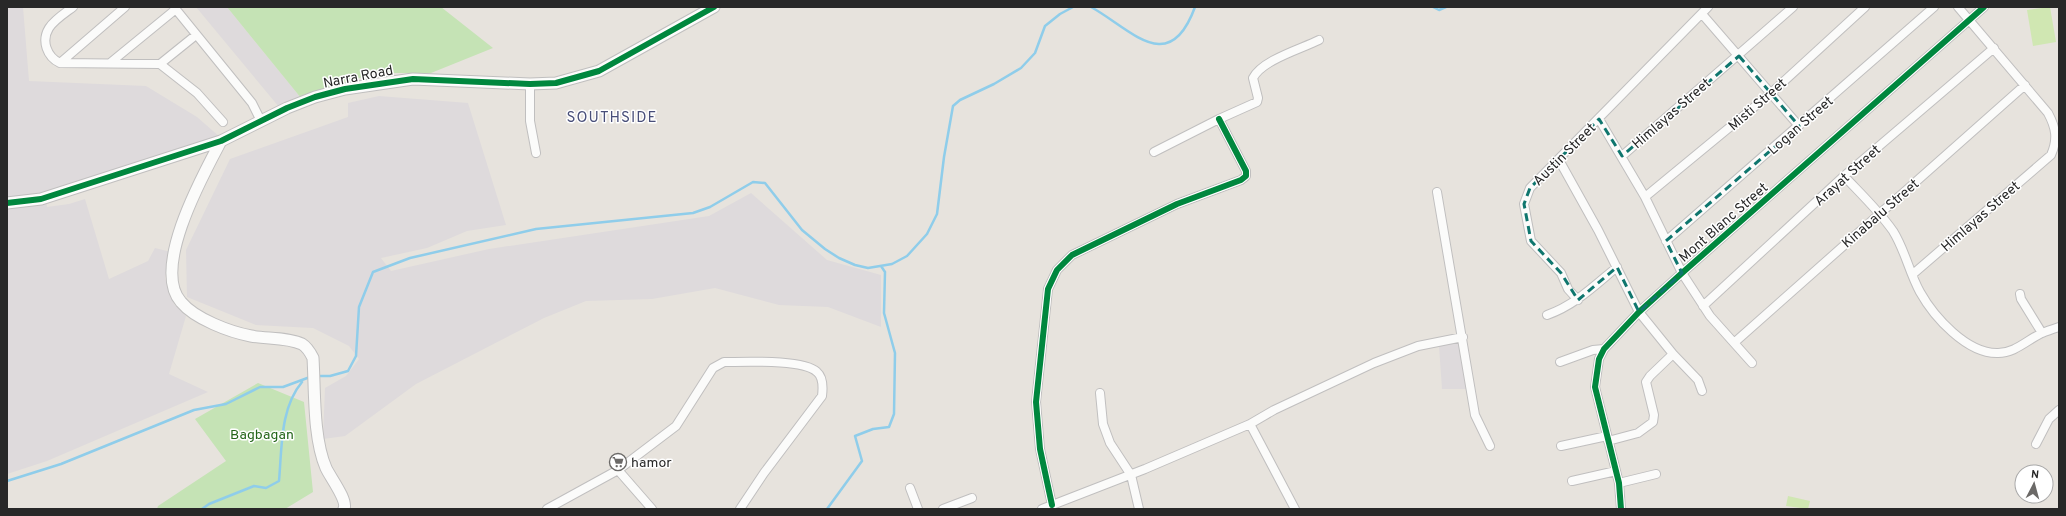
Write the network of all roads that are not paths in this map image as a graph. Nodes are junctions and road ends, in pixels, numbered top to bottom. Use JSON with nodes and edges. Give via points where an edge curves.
{"nodes":[{"id":1,"x":73,"y":7,"type":"edge"},
{"id":2,"x":125,"y":7,"type":"edge"},
{"id":3,"x":714,"y":7,"type":"edge"},
{"id":4,"x":1708,"y":7,"type":"edge"},
{"id":5,"x":1792,"y":7,"type":"edge"},
{"id":6,"x":1865,"y":7,"type":"edge"},
{"id":7,"x":1934,"y":7,"type":"edge"},
{"id":8,"x":1958,"y":7,"type":"edge"},
{"id":9,"x":1984,"y":7,"type":"edge"},
{"id":10,"x":175,"y":8,"type":"edge"},
{"id":11,"x":62,"y":10,"type":"edge"},
{"id":12,"x":1702,"y":14,"type":"junction"},
{"id":13,"x":1969,"y":19,"type":"junction"},
{"id":14,"x":196,"y":35,"type":"junction"},
{"id":15,"x":1319,"y":40,"type":"dead end"},
{"id":16,"x":1994,"y":48,"type":"junction"},
{"id":17,"x":1739,"y":56,"type":"junction"},
{"id":18,"x":60,"y":63,"type":"junction"},
{"id":19,"x":110,"y":63,"type":"junction"},
{"id":20,"x":160,"y":64,"type":"junction"},
{"id":21,"x":530,"y":84,"type":"junction"},
{"id":22,"x":2025,"y":85,"type":"junction"},
{"id":23,"x":1770,"y":94,"type":"junction"},
{"id":24,"x":1219,"y":119,"type":"junction"},
{"id":25,"x":1599,"y":119,"type":"junction"},
{"id":26,"x":261,"y":121,"type":"junction"},
{"id":27,"x":223,"y":122,"type":"dead end"},
{"id":28,"x":1799,"y":126,"type":"junction"},
{"id":29,"x":221,"y":141,"type":"junction"},
{"id":30,"x":1154,"y":152,"type":"dead end"},
{"id":31,"x":536,"y":153,"type":"dead end"},
{"id":32,"x":1622,"y":156,"type":"junction"},
{"id":33,"x":1559,"y":160,"type":"junction"},
{"id":34,"x":1844,"y":176,"type":"junction"},
{"id":35,"x":1437,"y":192,"type":"dead end"},
{"id":36,"x":1645,"y":197,"type":"junction"},
{"id":37,"x":7,"y":203,"type":"edge"},
{"id":38,"x":1880,"y":214,"type":"junction"},
{"id":39,"x":1666,"y":241,"type":"junction"},
{"id":40,"x":1616,"y":267,"type":"junction"},
{"id":41,"x":1682,"y":273,"type":"junction"},
{"id":42,"x":1913,"y":274,"type":"junction"},
{"id":43,"x":2020,"y":294,"type":"dead end"},
{"id":44,"x":1578,"y":300,"type":"junction"},
{"id":45,"x":1703,"y":306,"type":"junction"},
{"id":46,"x":1639,"y":312,"type":"junction"},
{"id":47,"x":1547,"y":315,"type":"dead end"},
{"id":48,"x":2059,"y":327,"type":"edge"},
{"id":49,"x":2042,"y":333,"type":"junction"},
{"id":50,"x":1463,"y":337,"type":"junction"},
{"id":51,"x":1735,"y":342,"type":"junction"},
{"id":52,"x":1604,"y":349,"type":"junction"},
{"id":53,"x":1672,"y":354,"type":"junction"},
{"id":54,"x":1560,"y":362,"type":"dead end"},
{"id":55,"x":1752,"y":362,"type":"dead end"},
{"id":56,"x":1702,"y":391,"type":"dead end"},
{"id":57,"x":1100,"y":393,"type":"dead end"},
{"id":58,"x":2059,"y":410,"type":"edge"},
{"id":59,"x":1250,"y":424,"type":"junction"},
{"id":60,"x":1607,"y":439,"type":"junction"},
{"id":61,"x":2036,"y":444,"type":"dead end"},
{"id":62,"x":1490,"y":446,"type":"dead end"},
{"id":63,"x":1561,"y":446,"type":"dead end"},
{"id":64,"x":618,"y":470,"type":"junction"},
{"id":65,"x":1616,"y":471,"type":"junction"},
{"id":66,"x":1656,"y":474,"type":"dead end"},
{"id":67,"x":1131,"y":475,"type":"junction"},
{"id":68,"x":1572,"y":481,"type":"dead end"},
{"id":69,"x":1619,"y":483,"type":"junction"},
{"id":70,"x":910,"y":488,"type":"dead end"},
{"id":71,"x":972,"y":498,"type":"dead end"},
{"id":72,"x":1052,"y":505,"type":"junction"},
{"id":73,"x":344,"y":509,"type":"edge"},
{"id":74,"x":547,"y":509,"type":"edge"},
{"id":75,"x":652,"y":509,"type":"edge"},
{"id":76,"x":740,"y":509,"type":"edge"},
{"id":77,"x":918,"y":509,"type":"edge"},
{"id":78,"x":943,"y":509,"type":"edge"},
{"id":79,"x":1042,"y":509,"type":"edge"},
{"id":80,"x":1139,"y":509,"type":"edge"},
{"id":81,"x":1296,"y":509,"type":"edge"},
{"id":82,"x":1621,"y":509,"type":"edge"}],
"edges":[{"from":1,"to":11,"type":"street"},
{"from":2,"to":18,"type":"street"},
{"from":3,"to":21,"type":"street","name":"Narra Road","via":[[599,71],[556,83]]},
{"from":4,"to":12,"type":"street","name":"Austin Street"},
{"from":5,"to":17,"type":"street","name":"Himlayas Street"},
{"from":6,"to":23,"type":"street","name":"Misti Street"},
{"from":7,"to":28,"type":"street","name":"Logan Street"},
{"from":8,"to":13,"type":"street","name":"Himlayas Street"},
{"from":9,"to":13,"type":"street","name":"Mont Blanc Street"},
{"from":10,"to":14,"type":"street"},
{"from":10,"to":19,"type":"street"},
{"from":11,"to":18,"type":"street","via":[[46,35],[47,50],[54,60]]},
{"from":12,"to":17,"type":"street"},
{"from":12,"to":25,"type":"street","name":"Austin Street"},
{"from":13,"to":16,"type":"street","name":"Himlayas Street"},
{"from":13,"to":41,"type":"street","name":"Mont Blanc Street"},
{"from":14,"to":20,"type":"street"},
{"from":14,"to":26,"type":"street","via":[[252,103]]},
{"from":15,"to":24,"type":"street","via":[[1257,71],[1253,78],[1257,102]]},
{"from":16,"to":22,"type":"street","name":"Himlayas Street"},
{"from":16,"to":34,"type":"street","name":"Arayat Street"},
{"from":17,"to":23,"type":"street"},
{"from":17,"to":32,"type":"street","name":"Himlayas Street"},
{"from":18,"to":19,"type":"street"},
{"from":19,"to":20,"type":"street"},
{"from":20,"to":27,"type":"street","via":[[197,93]]},
{"from":21,"to":26,"type":"street","name":"Narra Road","via":[[413,79],[373,84],[315,97]]},
{"from":21,"to":31,"type":"street","via":[[530,117]]},
{"from":22,"to":38,"type":"street","name":"Kinabalu Street"},
{"from":22,"to":42,"type":"street","name":"Himlayas Street","via":[[2055,125],[2055,145],[2050,155]]},
{"from":23,"to":28,"type":"street"},
{"from":23,"to":36,"type":"street","name":"Misti Street"},
{"from":24,"to":30,"type":"street"},
{"from":24,"to":72,"type":"street","via":[[1246,171],[1246,176],[1177,204],[1072,255],[1057,270],[1048,289],[1036,402],[1040,449]]},
{"from":25,"to":32,"type":"street"},
{"from":25,"to":33,"type":"street","name":"Austin Street"},
{"from":26,"to":29,"type":"street","name":"Narra Road"},
{"from":28,"to":39,"type":"street","name":"Logan Street"},
{"from":29,"to":37,"type":"street","name":"Narra Road","via":[[41,199]]},
{"from":29,"to":73,"type":"street","via":[[188,209],[176,244],[171,275],[175,291],[181,302],[207,321],[251,336],[303,344],[313,358],[317,431],[326,467],[341,494]]},
{"from":32,"to":36,"type":"street"},
{"from":33,"to":40,"type":"street"},
{"from":33,"to":44,"type":"street","name":"Austin Street","via":[[1530,188],[1524,204],[1531,241],[1561,273],[1568,289]]},
{"from":34,"to":38,"type":"street"},
{"from":34,"to":45,"type":"street","name":"Arayat Street"},
{"from":35,"to":50,"type":"street"},
{"from":36,"to":39,"type":"street"},
{"from":38,"to":42,"type":"street","via":[[1893,231]]},
{"from":38,"to":51,"type":"street","name":"Kinabalu Street"},
{"from":39,"to":41,"type":"street"},
{"from":40,"to":44,"type":"street"},
{"from":40,"to":46,"type":"street"},
{"from":41,"to":45,"type":"street"},
{"from":41,"to":46,"type":"street","name":"Mont Blanc Street"},
{"from":42,"to":49,"type":"street","via":[[1920,291],[1944,323],[1971,345],[1985,352],[2010,351]]},
{"from":43,"to":49,"type":"street"},
{"from":44,"to":47,"type":"street"},
{"from":45,"to":51,"type":"street"},
{"from":46,"to":52,"type":"street","name":"Mont Blanc Street"},
{"from":46,"to":53,"type":"street"},
{"from":48,"to":49,"type":"street"},
{"from":50,"to":59,"type":"street","via":[[1418,346],[1374,363]]},
{"from":50,"to":62,"type":"street","via":[[1475,415]]},
{"from":51,"to":55,"type":"street"},
{"from":52,"to":54,"type":"street","via":[[1593,350]]},
{"from":52,"to":60,"type":"street","name":"Mont Blanc Street","via":[[1597,368],[1595,387]]},
{"from":53,"to":56,"type":"street","via":[[1698,380]]},
{"from":53,"to":60,"type":"street","via":[[1646,382],[1654,415],[1653,422],[1638,433]]},
{"from":57,"to":67,"type":"street","via":[[1103,424],[1110,443]]},
{"from":58,"to":61,"type":"street","via":[[2049,419]]},
{"from":59,"to":67,"type":"street"},
{"from":59,"to":81,"type":"street"},
{"from":60,"to":63,"type":"street"},
{"from":60,"to":65,"type":"street","name":"Mont Blanc Street"},
{"from":64,"to":74,"type":"street"},
{"from":64,"to":75,"type":"street"},
{"from":64,"to":76,"type":"street","via":[[676,426],[713,368],[719,364],[787,364],[811,368],[820,378],[822,396]]},
{"from":65,"to":68,"type":"street"},
{"from":65,"to":69,"type":"street","name":"Mont Blanc Street"},
{"from":66,"to":69,"type":"street"},
{"from":67,"to":72,"type":"street"},
{"from":67,"to":80,"type":"street"},
{"from":69,"to":82,"type":"street","name":"Mont Blanc Street"},
{"from":70,"to":77,"type":"street"},
{"from":71,"to":78,"type":"street"},
{"from":72,"to":79,"type":"street"}]}
